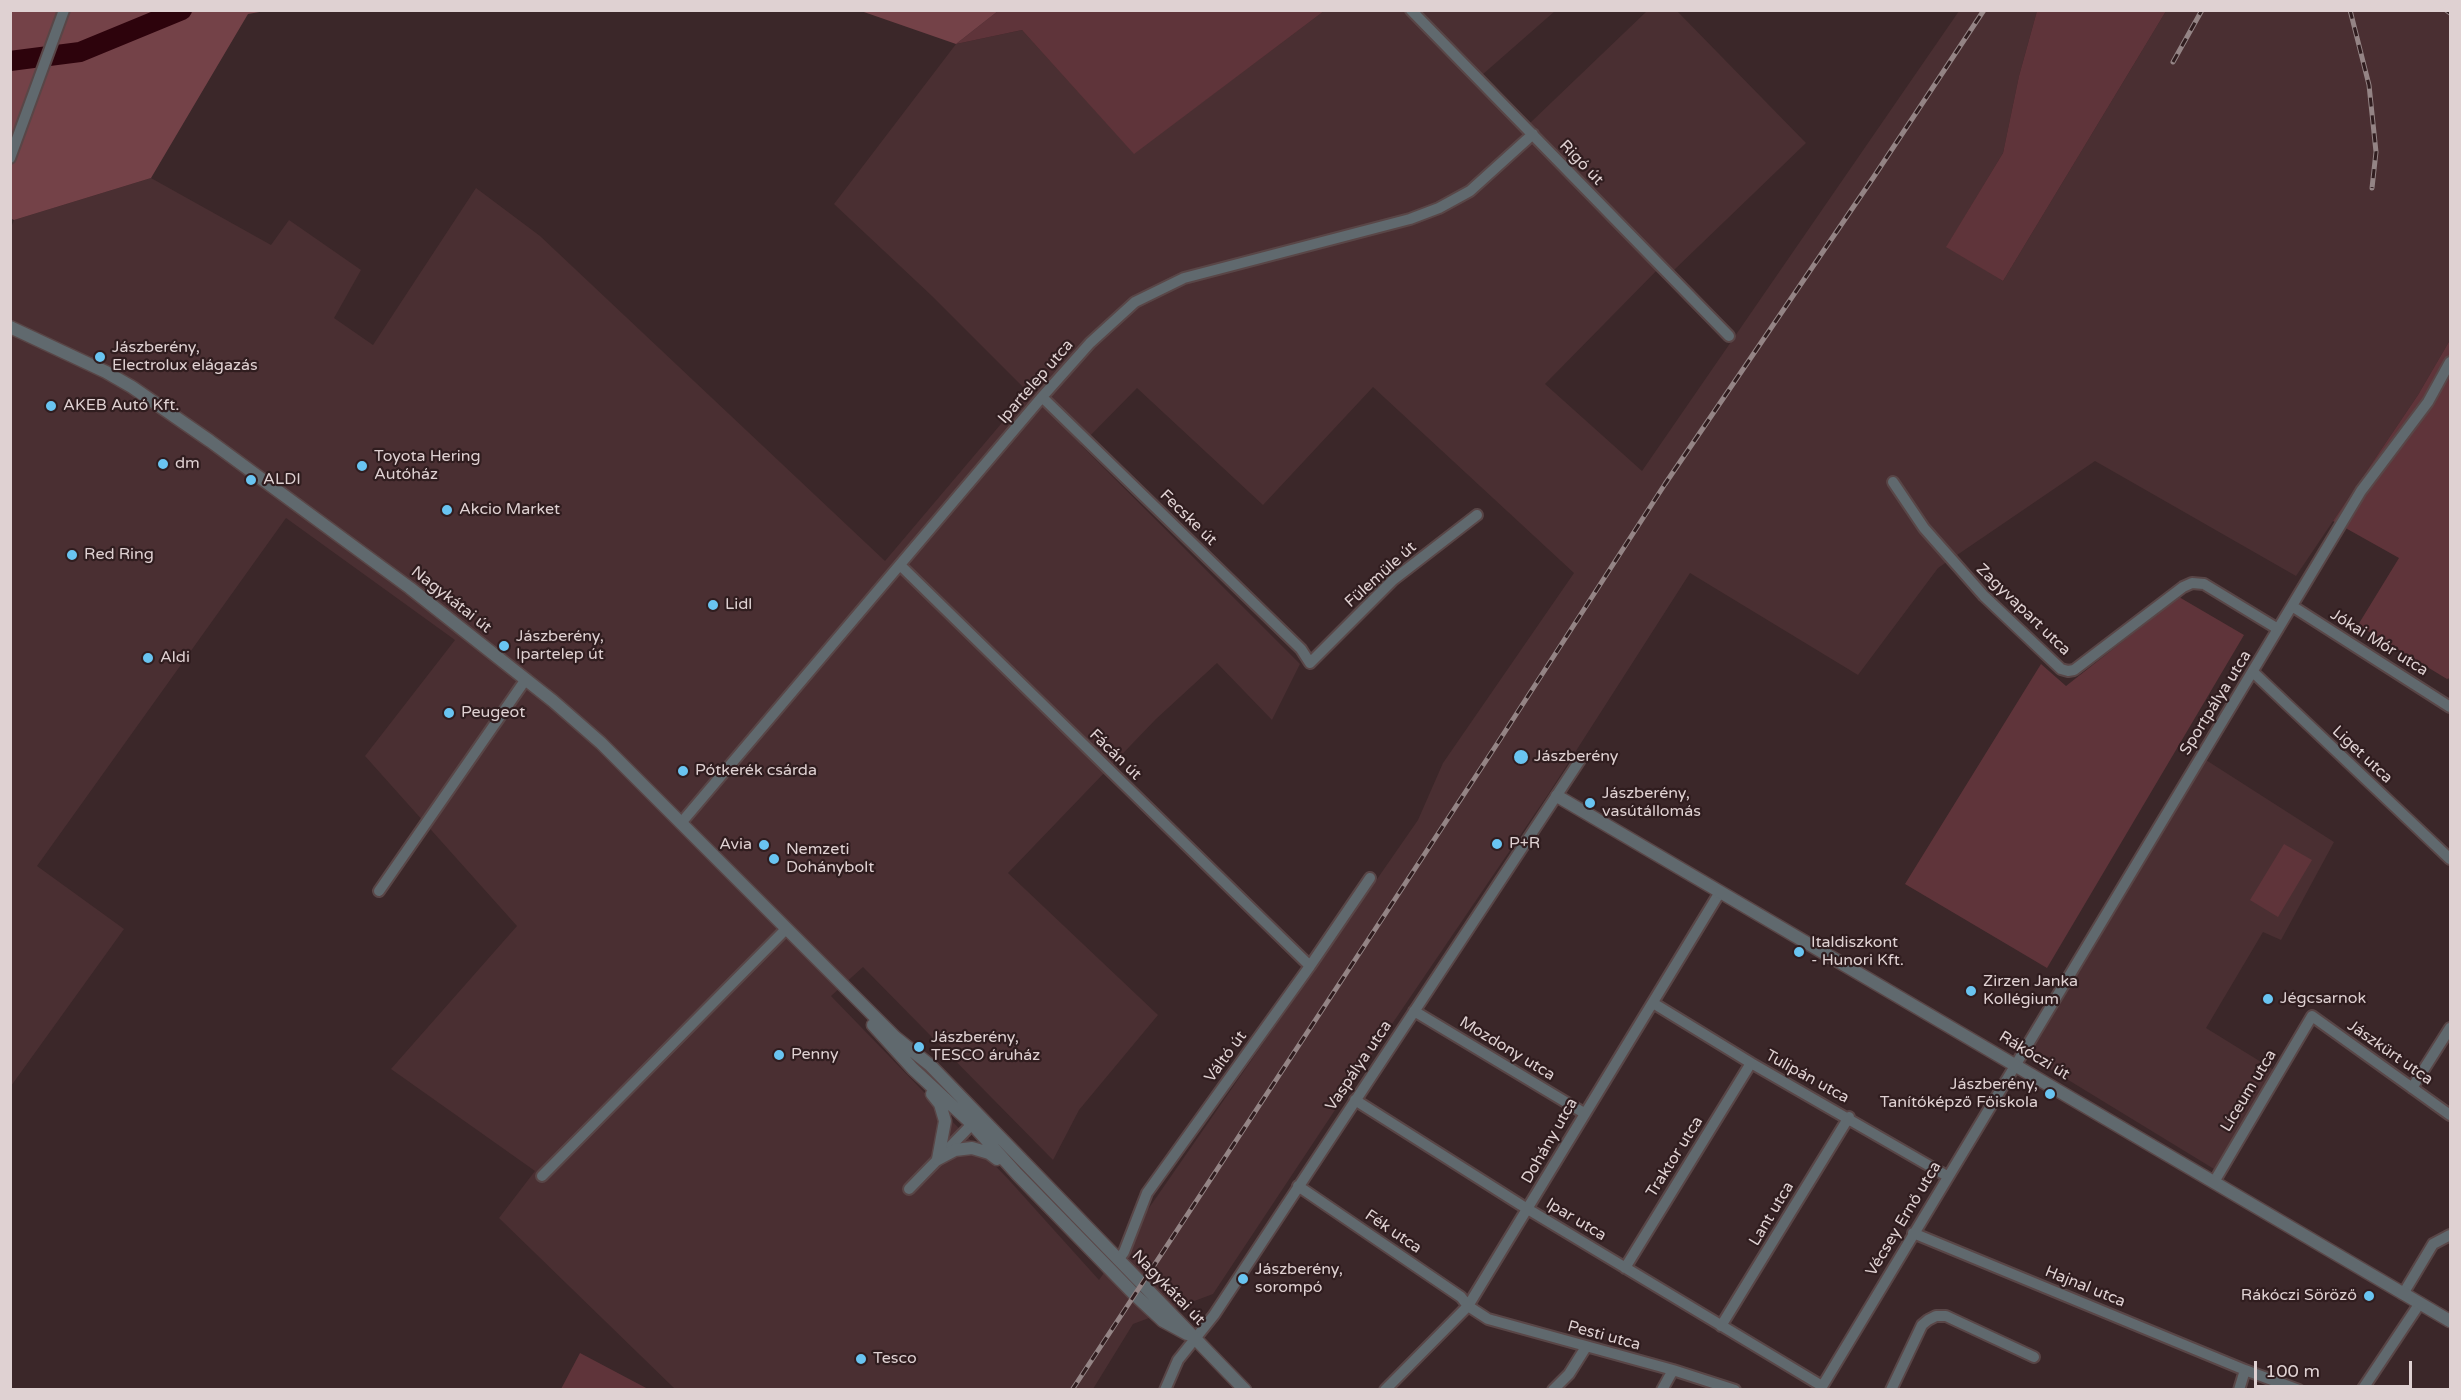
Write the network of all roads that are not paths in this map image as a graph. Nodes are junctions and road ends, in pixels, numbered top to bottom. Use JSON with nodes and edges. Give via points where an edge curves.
{"nodes":[{"id":1,"x":64,"y":10,"type":"edge"},
{"id":2,"x":1411,"y":10,"type":"edge"},
{"id":3,"x":1533,"y":134,"type":"junction"},
{"id":4,"x":10,"y":158,"type":"edge"},
{"id":5,"x":10,"y":327,"type":"edge"},
{"id":6,"x":1729,"y":336,"type":"dead end"},
{"id":7,"x":2451,"y":362,"type":"edge"},
{"id":8,"x":1042,"y":397,"type":"junction"},
{"id":9,"x":1893,"y":482,"type":"dead end"},
{"id":10,"x":1477,"y":515,"type":"dead end"},
{"id":11,"x":900,"y":565,"type":"junction"},
{"id":12,"x":2292,"y":606,"type":"junction"},
{"id":13,"x":2278,"y":629,"type":"junction"},
{"id":14,"x":1310,"y":663,"type":"joint"},
{"id":15,"x":2253,"y":672,"type":"junction"},
{"id":16,"x":526,"y":679,"type":"junction"},
{"id":17,"x":2449,"y":704,"type":"edge"},
{"id":18,"x":1580,"y":760,"type":"dead end"},
{"id":19,"x":1557,"y":796,"type":"junction"},
{"id":20,"x":681,"y":823,"type":"junction"},
{"id":21,"x":2450,"y":856,"type":"edge"},
{"id":22,"x":1370,"y":878,"type":"dead end"},
{"id":23,"x":379,"y":891,"type":"dead end"},
{"id":24,"x":1720,"y":892,"type":"junction"},
{"id":25,"x":786,"y":929,"type":"junction"},
{"id":26,"x":821,"y":964,"type":"junction"},
{"id":27,"x":1310,"y":966,"type":"junction"},
{"id":28,"x":1653,"y":1003,"type":"junction"},
{"id":29,"x":1414,"y":1011,"type":"junction"},
{"id":30,"x":2312,"y":1016,"type":"joint"},
{"id":31,"x":2451,"y":1028,"type":"edge"},
{"id":32,"x":1751,"y":1063,"type":"junction"},
{"id":33,"x":2014,"y":1064,"type":"junction"},
{"id":34,"x":912,"y":1069,"type":"junction"},
{"id":35,"x":2412,"y":1088,"type":"junction"},
{"id":36,"x":1355,"y":1100,"type":"junction"},
{"id":37,"x":1584,"y":1113,"type":"junction"},
{"id":38,"x":2451,"y":1115,"type":"edge"},
{"id":39,"x":1849,"y":1117,"type":"junction"},
{"id":40,"x":976,"y":1120,"type":"junction"},
{"id":41,"x":938,"y":1159,"type":"junction"},
{"id":42,"x":1017,"y":1174,"type":"junction"},
{"id":43,"x":542,"y":1176,"type":"dead end"},
{"id":44,"x":1947,"y":1176,"type":"junction"},
{"id":45,"x":2214,"y":1182,"type":"junction"},
{"id":46,"x":1298,"y":1186,"type":"junction"},
{"id":47,"x":909,"y":1189,"type":"dead end"},
{"id":48,"x":1528,"y":1209,"type":"junction"},
{"id":49,"x":1913,"y":1233,"type":"junction"},
{"id":50,"x":2451,"y":1236,"type":"edge"},
{"id":51,"x":1118,"y":1260,"type":"junction"},
{"id":52,"x":1625,"y":1268,"type":"junction"},
{"id":53,"x":2403,"y":1293,"type":"junction"},
{"id":54,"x":2420,"y":1304,"type":"junction"},
{"id":55,"x":1468,"y":1306,"type":"junction"},
{"id":56,"x":2451,"y":1321,"type":"edge"},
{"id":57,"x":1721,"y":1326,"type":"junction"},
{"id":58,"x":1195,"y":1339,"type":"junction"},
{"id":59,"x":1586,"y":1347,"type":"junction"},
{"id":60,"x":2034,"y":1357,"type":"dead end"},
{"id":61,"x":1673,"y":1370,"type":"junction"},
{"id":62,"x":2245,"y":1370,"type":"junction"},
{"id":63,"x":1705,"y":1385,"type":"edge"},
{"id":64,"x":1821,"y":1388,"type":"edge"},
{"id":65,"x":1165,"y":1389,"type":"edge"},
{"id":66,"x":1245,"y":1389,"type":"edge"},
{"id":67,"x":1385,"y":1389,"type":"edge"},
{"id":68,"x":1553,"y":1389,"type":"edge"},
{"id":69,"x":1662,"y":1389,"type":"edge"},
{"id":70,"x":1735,"y":1389,"type":"edge"},
{"id":71,"x":1892,"y":1389,"type":"edge"},
{"id":72,"x":2239,"y":1389,"type":"edge"},
{"id":73,"x":2299,"y":1389,"type":"edge"},
{"id":74,"x":2362,"y":1389,"type":"edge"}],
"edges":[{"from":1,"to":4,"type":"street"},
{"from":2,"to":3,"type":"street","name":"Rigó út"},
{"from":3,"to":6,"type":"street","name":"Rigó út"},
{"from":3,"to":8,"type":"street","name":"Ipartelep utca","via":[[1470,191],[1439,208],[1184,278],[1135,302],[1090,343]]},
{"from":5,"to":16,"type":"street","name":"Nagykátai út","via":[[132,387],[410,588]]},
{"from":7,"to":12,"type":"street","name":"Sportpálya utca","via":[[2428,402],[2361,491]]},
{"from":8,"to":11,"type":"street","name":"Ipartelep utca"},
{"from":8,"to":14,"type":"street","name":"Fecske út","via":[[1301,649]]},
{"from":9,"to":13,"type":"street","name":"Zagyvapart utca","via":[[1924,528],[1984,596],[2061,669],[2074,670],[2192,583],[2204,584]]},
{"from":10,"to":14,"type":"street","name":"Fülemüle út","via":[[1394,580]]},
{"from":11,"to":20,"type":"street","name":"Ipartelep utca"},
{"from":11,"to":27,"type":"street","name":"Fácán út"},
{"from":12,"to":13,"type":"street","name":"Sportpálya utca"},
{"from":12,"to":17,"type":"street","name":"Jókai Mór utca"},
{"from":13,"to":15,"type":"street","name":"Sportpálya utca"},
{"from":15,"to":21,"type":"street","name":"Liget utca"},
{"from":15,"to":33,"type":"street","name":"Sportpálya utca"},
{"from":16,"to":20,"type":"street","name":"Nagykátai út","via":[[601,743]]},
{"from":16,"to":23,"type":"street"},
{"from":18,"to":19,"type":"street","name":"Vaspálya utca"},
{"from":19,"to":24,"type":"street","name":"Rákóczi út"},
{"from":19,"to":29,"type":"street","name":"Vaspálya utca"},
{"from":20,"to":25,"type":"street","name":"Nagykátai út"},
{"from":22,"to":27,"type":"street","name":"Váltó út"},
{"from":24,"to":28,"type":"street","name":"Dohány utca"},
{"from":24,"to":33,"type":"street","name":"Rákóczi út"},
{"from":25,"to":26,"type":"street","name":"Nagykátai út"},
{"from":25,"to":43,"type":"street"},
{"from":26,"to":34,"type":"street","name":"Nagykátai út"},
{"from":26,"to":40,"type":"street","name":"Nagykátai út","via":[[930,1065]]},
{"from":27,"to":51,"type":"street","name":"Váltó út","via":[[1147,1193]]},
{"from":28,"to":32,"type":"street","name":"Tulipán utca"},
{"from":28,"to":37,"type":"street","name":"Dohány utca"},
{"from":29,"to":36,"type":"street","name":"Vaspálya utca"},
{"from":29,"to":37,"type":"street","name":"Mozdony utca"},
{"from":30,"to":35,"type":"street","name":"Jászkürt utca"},
{"from":30,"to":45,"type":"street","name":"Líceum utca"},
{"from":31,"to":35,"type":"street"},
{"from":32,"to":39,"type":"street","name":"Tulipán utca"},
{"from":32,"to":52,"type":"street","name":"Traktor utca"},
{"from":33,"to":44,"type":"street","name":"Vécsey Ernő utca"},
{"from":33,"to":45,"type":"street","name":"Rákóczi út"},
{"from":34,"to":40,"type":"street","name":"Nagykátai út"},
{"from":34,"to":41,"type":"street","via":[[940,1104],[945,1121]]},
{"from":35,"to":38,"type":"street","name":"Jászkürt utca"},
{"from":36,"to":46,"type":"street","name":"Vaspálya utca"},
{"from":36,"to":48,"type":"street","name":"Ipar utca"},
{"from":37,"to":48,"type":"street","name":"Dohány utca"},
{"from":39,"to":44,"type":"street","name":"Tulipán utca"},
{"from":39,"to":57,"type":"street","name":"Lant utca"},
{"from":40,"to":41,"type":"street"},
{"from":40,"to":42,"type":"street","name":"Nagykátai út"},
{"from":40,"to":51,"type":"street","name":"Nagykátai út"},
{"from":41,"to":42,"type":"street","via":[[955,1150],[972,1148],[989,1153]]},
{"from":41,"to":47,"type":"street"},
{"from":42,"to":58,"type":"street","name":"Nagykátai út","via":[[1163,1321]]},
{"from":44,"to":49,"type":"street","name":"Vécsey Ernő utca"},
{"from":45,"to":53,"type":"street","name":"Rákóczi út"},
{"from":46,"to":55,"type":"street","name":"Fék utca","via":[[1461,1297]]},
{"from":46,"to":58,"type":"street","name":"Vaspálya utca"},
{"from":48,"to":52,"type":"street","name":"Ipar utca"},
{"from":48,"to":55,"type":"street","name":"Dohány utca"},
{"from":49,"to":62,"type":"street","name":"Hajnal utca"},
{"from":49,"to":64,"type":"street","name":"Vécsey Ernő utca"},
{"from":50,"to":53,"type":"street","via":[[2433,1244]]},
{"from":51,"to":58,"type":"street","name":"Nagykátai út"},
{"from":52,"to":57,"type":"street","name":"Ipar utca"},
{"from":53,"to":54,"type":"street","name":"Rákóczi út"},
{"from":54,"to":56,"type":"street","name":"Rákóczi út"},
{"from":54,"to":74,"type":"street"},
{"from":55,"to":59,"type":"street","name":"Pesti utca","via":[[1488,1319]]},
{"from":55,"to":67,"type":"street","name":"Dohány utca"},
{"from":57,"to":64,"type":"street","name":"Ipar utca"},
{"from":58,"to":65,"type":"street","name":"Vaspálya utca","via":[[1178,1360]]},
{"from":58,"to":66,"type":"street"},
{"from":59,"to":61,"type":"street","name":"Pesti utca"},
{"from":59,"to":68,"type":"street","via":[[1569,1374]]},
{"from":60,"to":71,"type":"street","via":[[1946,1316],[1936,1316],[1922,1325]]},
{"from":61,"to":63,"type":"street","name":"Pesti utca"},
{"from":61,"to":69,"type":"street"},
{"from":62,"to":72,"type":"street"},
{"from":62,"to":73,"type":"street","name":"Hajnal utca"},
{"from":63,"to":70,"type":"street","name":"Pesti utca"}]}
